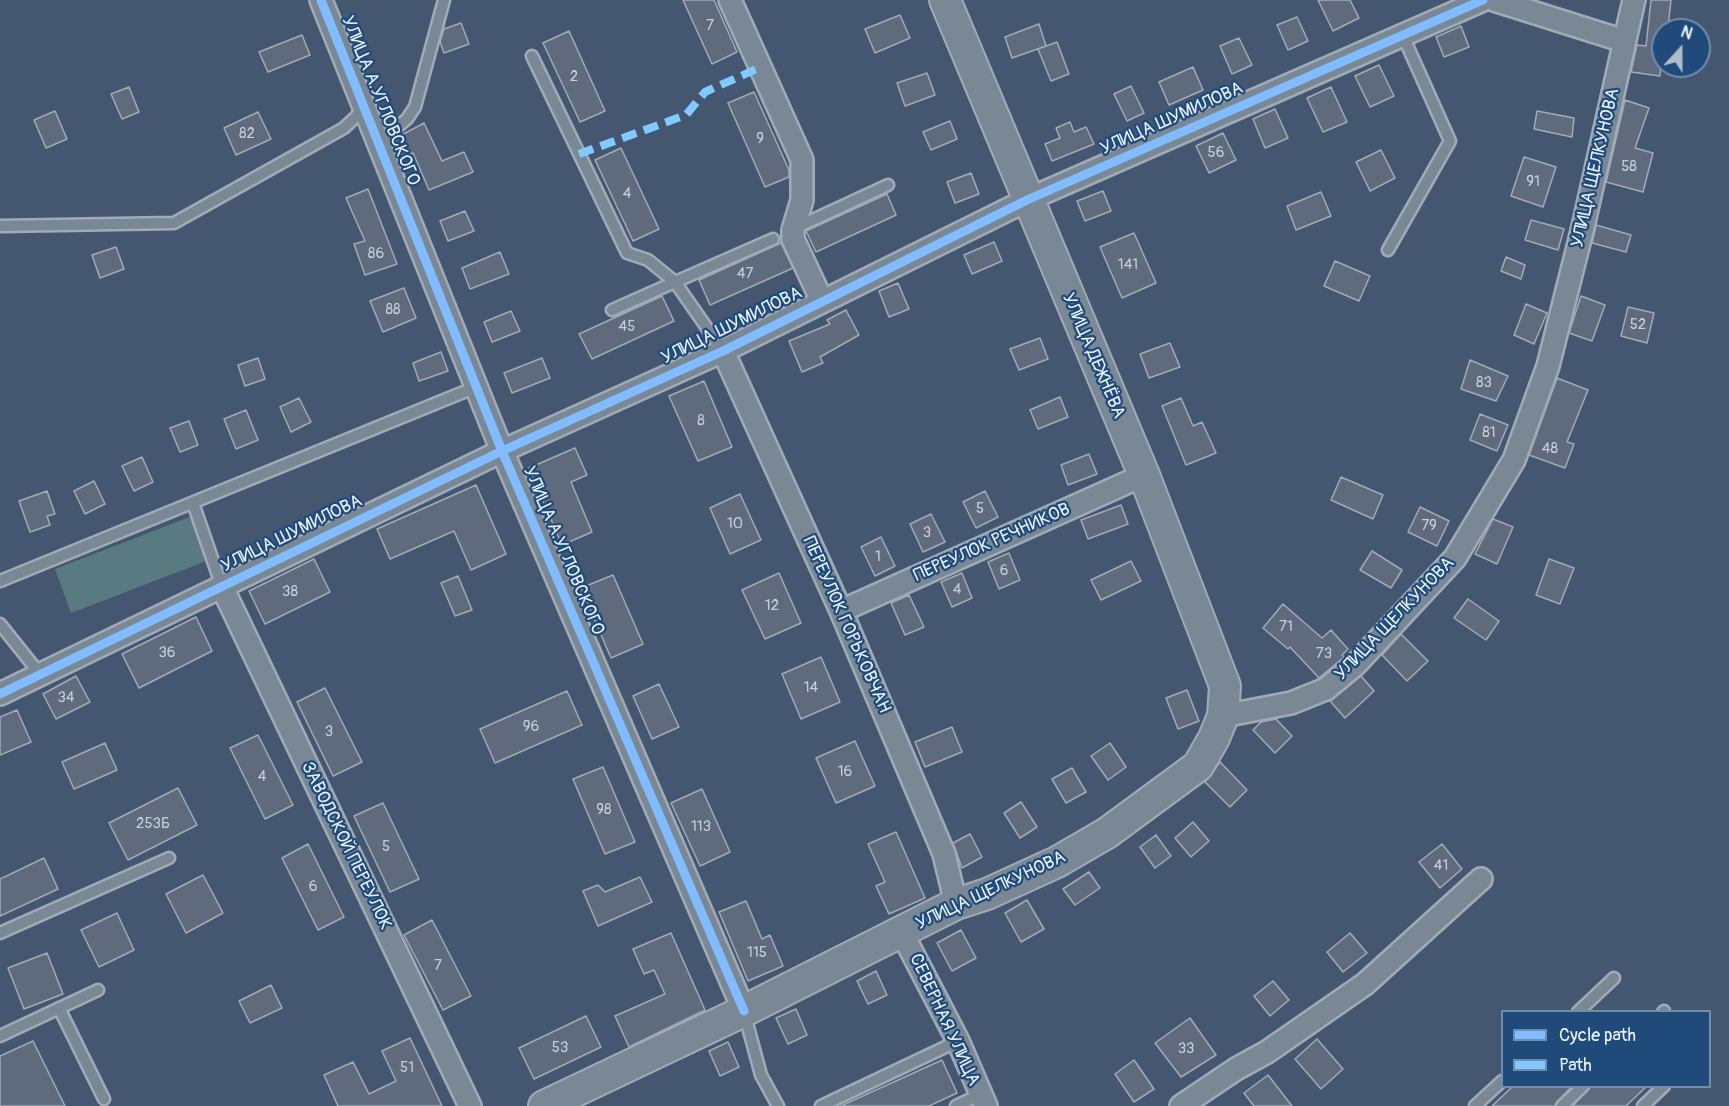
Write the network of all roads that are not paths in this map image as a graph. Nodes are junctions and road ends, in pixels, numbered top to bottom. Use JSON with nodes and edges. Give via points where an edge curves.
{"nodes":[{"id":1,"x":321,"y":0,"type":"edge"},
{"id":2,"x":444,"y":0,"type":"edge"},
{"id":3,"x":730,"y":0,"type":"edge"},
{"id":4,"x":945,"y":0,"type":"edge"},
{"id":5,"x":1483,"y":0,"type":"edge"},
{"id":6,"x":1494,"y":0,"type":"edge"},
{"id":7,"x":1634,"y":0,"type":"edge"},
{"id":8,"x":1403,"y":36,"type":"junction"},
{"id":9,"x":1624,"y":41,"type":"junction"},
{"id":10,"x":532,"y":56,"type":"dead end"},
{"id":11,"x":366,"y":108,"type":"junction"},
{"id":12,"x":379,"y":142,"type":"junction"},
{"id":13,"x":888,"y":185,"type":"dead end"},
{"id":14,"x":1027,"y":200,"type":"junction"},
{"id":15,"x":0,"y":226,"type":"edge"},
{"id":16,"x":793,"y":230,"type":"junction"},
{"id":17,"x":773,"y":238,"type":"dead end"},
{"id":18,"x":1388,"y":250,"type":"dead end"},
{"id":19,"x":675,"y":282,"type":"junction"},
{"id":20,"x":822,"y":300,"type":"junction"},
{"id":21,"x":612,"y":310,"type":"dead end"},
{"id":22,"x":723,"y":351,"type":"junction"},
{"id":23,"x":476,"y":387,"type":"junction"},
{"id":24,"x":502,"y":451,"type":"junction"},
{"id":25,"x":1144,"y":475,"type":"junction"},
{"id":26,"x":193,"y":502,"type":"junction"},
{"id":27,"x":0,"y":581,"type":"edge"},
{"id":28,"x":222,"y":586,"type":"junction"},
{"id":29,"x":841,"y":611,"type":"junction"},
{"id":30,"x":0,"y":624,"type":"edge"},
{"id":31,"x":40,"y":674,"type":"junction"},
{"id":32,"x":0,"y":694,"type":"edge"},
{"id":33,"x":1223,"y":716,"type":"junction"},
{"id":34,"x":169,"y":858,"type":"dead end"},
{"id":35,"x":1481,"y":879,"type":"dead end"},
{"id":36,"x":956,"y":904,"type":"junction"},
{"id":37,"x":0,"y":933,"type":"edge"},
{"id":38,"x":902,"y":933,"type":"junction"},
{"id":39,"x":1614,"y":978,"type":"dead end"},
{"id":40,"x":98,"y":990,"type":"dead end"},
{"id":41,"x":58,"y":1008,"type":"junction"},
{"id":42,"x":1579,"y":1010,"type":"edge"},
{"id":43,"x":744,"y":1011,"type":"junction"},
{"id":44,"x":0,"y":1036,"type":"edge"},
{"id":45,"x":958,"y":1041,"type":"junction"},
{"id":46,"x":1501,"y":1083,"type":"edge"},
{"id":47,"x":1581,"y":1088,"type":"edge"},
{"id":48,"x":1662,"y":1088,"type":"edge"},
{"id":49,"x":104,"y":1099,"type":"dead end"},
{"id":50,"x":983,"y":1100,"type":"edge"},
{"id":51,"x":470,"y":1106,"type":"edge"},
{"id":52,"x":544,"y":1106,"type":"edge"},
{"id":53,"x":778,"y":1106,"type":"edge"},
{"id":54,"x":822,"y":1106,"type":"edge"},
{"id":55,"x":956,"y":1106,"type":"edge"},
{"id":56,"x":1181,"y":1106,"type":"edge"},
{"id":57,"x":1475,"y":1106,"type":"edge"},
{"id":58,"x":1562,"y":1106,"type":"edge"},
{"id":59,"x":1643,"y":1106,"type":"edge"}],
"edges":[{"from":1,"to":11,"type":"street","name":"УЛИЦА А.УГЛОВСКОГО"},
{"from":2,"to":12,"type":"lane","via":[[415,107],[407,119]]},
{"from":3,"to":16,"type":"street","via":[[802,160],[802,200]]},
{"from":4,"to":14,"type":"main road","name":"УЛИЦА ДЕЖНЁВА"},
{"from":5,"to":8,"type":"street","name":"УЛИЦА ШУМИЛОВА"},
{"from":6,"to":9,"type":"street"},
{"from":7,"to":9,"type":"street","name":"УЛИЦА ЩЕЛКУНОВА"},
{"from":8,"to":14,"type":"street","name":"УЛИЦА ШУМИЛОВА"},
{"from":8,"to":18,"type":"lane","via":[[1450,141]]},
{"from":9,"to":33,"type":"street","name":"УЛИЦА ЩЕЛКУНОВА","via":[[1548,366],[1508,470],[1455,558],[1355,665],[1326,689],[1291,703]]},
{"from":10,"to":19,"type":"lane","via":[[627,253],[648,260]]},
{"from":11,"to":12,"type":"street","name":"УЛИЦА А.УГЛОВСКОГО"},
{"from":11,"to":15,"type":"lane","via":[[344,128],[174,223]]},
{"from":12,"to":23,"type":"street","name":"УЛИЦА А.УГЛОВСКОГО"},
{"from":13,"to":16,"type":"lane"},
{"from":14,"to":20,"type":"street","name":"УЛИЦА ШУМИЛОВА"},
{"from":14,"to":25,"type":"main road","name":"УЛИЦА ДЕЖНЁВА"},
{"from":16,"to":20,"type":"street","via":[[793,238]]},
{"from":17,"to":19,"type":"lane"},
{"from":19,"to":21,"type":"lane"},
{"from":19,"to":22,"type":"lane"},
{"from":20,"to":22,"type":"street","name":"УЛИЦА ШУМИЛОВА"},
{"from":22,"to":24,"type":"street","name":"УЛИЦА ШУМИЛОВА"},
{"from":22,"to":29,"type":"street","name":"ПЕРЕУЛОК ГОРЬКОВЧАН"},
{"from":23,"to":24,"type":"street","name":"УЛИЦА А.УГЛОВСКОГО"},
{"from":23,"to":26,"type":"lane"},
{"from":24,"to":28,"type":"street","name":"УЛИЦА ШУМИЛОВА"},
{"from":24,"to":43,"type":"street","name":"УЛИЦА А.УГЛОВСКОГО"},
{"from":25,"to":29,"type":"street","name":"ПЕРЕУЛОК РЕЧНИКОВ"},
{"from":25,"to":33,"type":"main road","name":"УЛИЦА ДЕЖНЁВА","via":[[1225,686]]},
{"from":26,"to":27,"type":"lane"},
{"from":26,"to":28,"type":"lane"},
{"from":28,"to":31,"type":"street","name":"УЛИЦА ШУМИЛОВА"},
{"from":28,"to":51,"type":"street","name":"ЗАВОДСКОЙ ПЕРЕУЛОК"},
{"from":29,"to":36,"type":"street","name":"ПЕРЕУЛОК ГОРЬКОВЧАН","via":[[944,854]]},
{"from":30,"to":31,"type":"lane"},
{"from":31,"to":32,"type":"street","name":"УЛИЦА ШУМИЛОВА"},
{"from":33,"to":36,"type":"main road","name":"УЛИЦА ЩЕЛКУНОВА","via":[[1198,766],[1148,806],[1057,862]]},
{"from":34,"to":37,"type":"lane"},
{"from":35,"to":56,"type":"street","via":[[1365,984]]},
{"from":36,"to":38,"type":"main road","name":"УЛИЦА ЩЕЛКУНОВА"},
{"from":38,"to":43,"type":"main road","name":"УЛИЦА ЩЕЛКУНОВА"},
{"from":38,"to":45,"type":"street","name":"СЕВЕРНАЯ УЛИЦА"},
{"from":39,"to":42,"type":"lane"},
{"from":40,"to":41,"type":"lane"},
{"from":41,"to":44,"type":"lane"},
{"from":41,"to":49,"type":"lane"},
{"from":43,"to":52,"type":"main road","name":"УЛИЦА ЩЕЛКУНОВА"},
{"from":43,"to":53,"type":"lane","via":[[761,1075]]},
{"from":45,"to":50,"type":"street","name":"СЕВЕРНАЯ УЛИЦА"},
{"from":45,"to":54,"type":"lane"},
{"from":46,"to":57,"type":"lane"},
{"from":47,"to":58,"type":"lane"},
{"from":48,"to":59,"type":"lane"},
{"from":50,"to":55,"type":"lane"}]}
